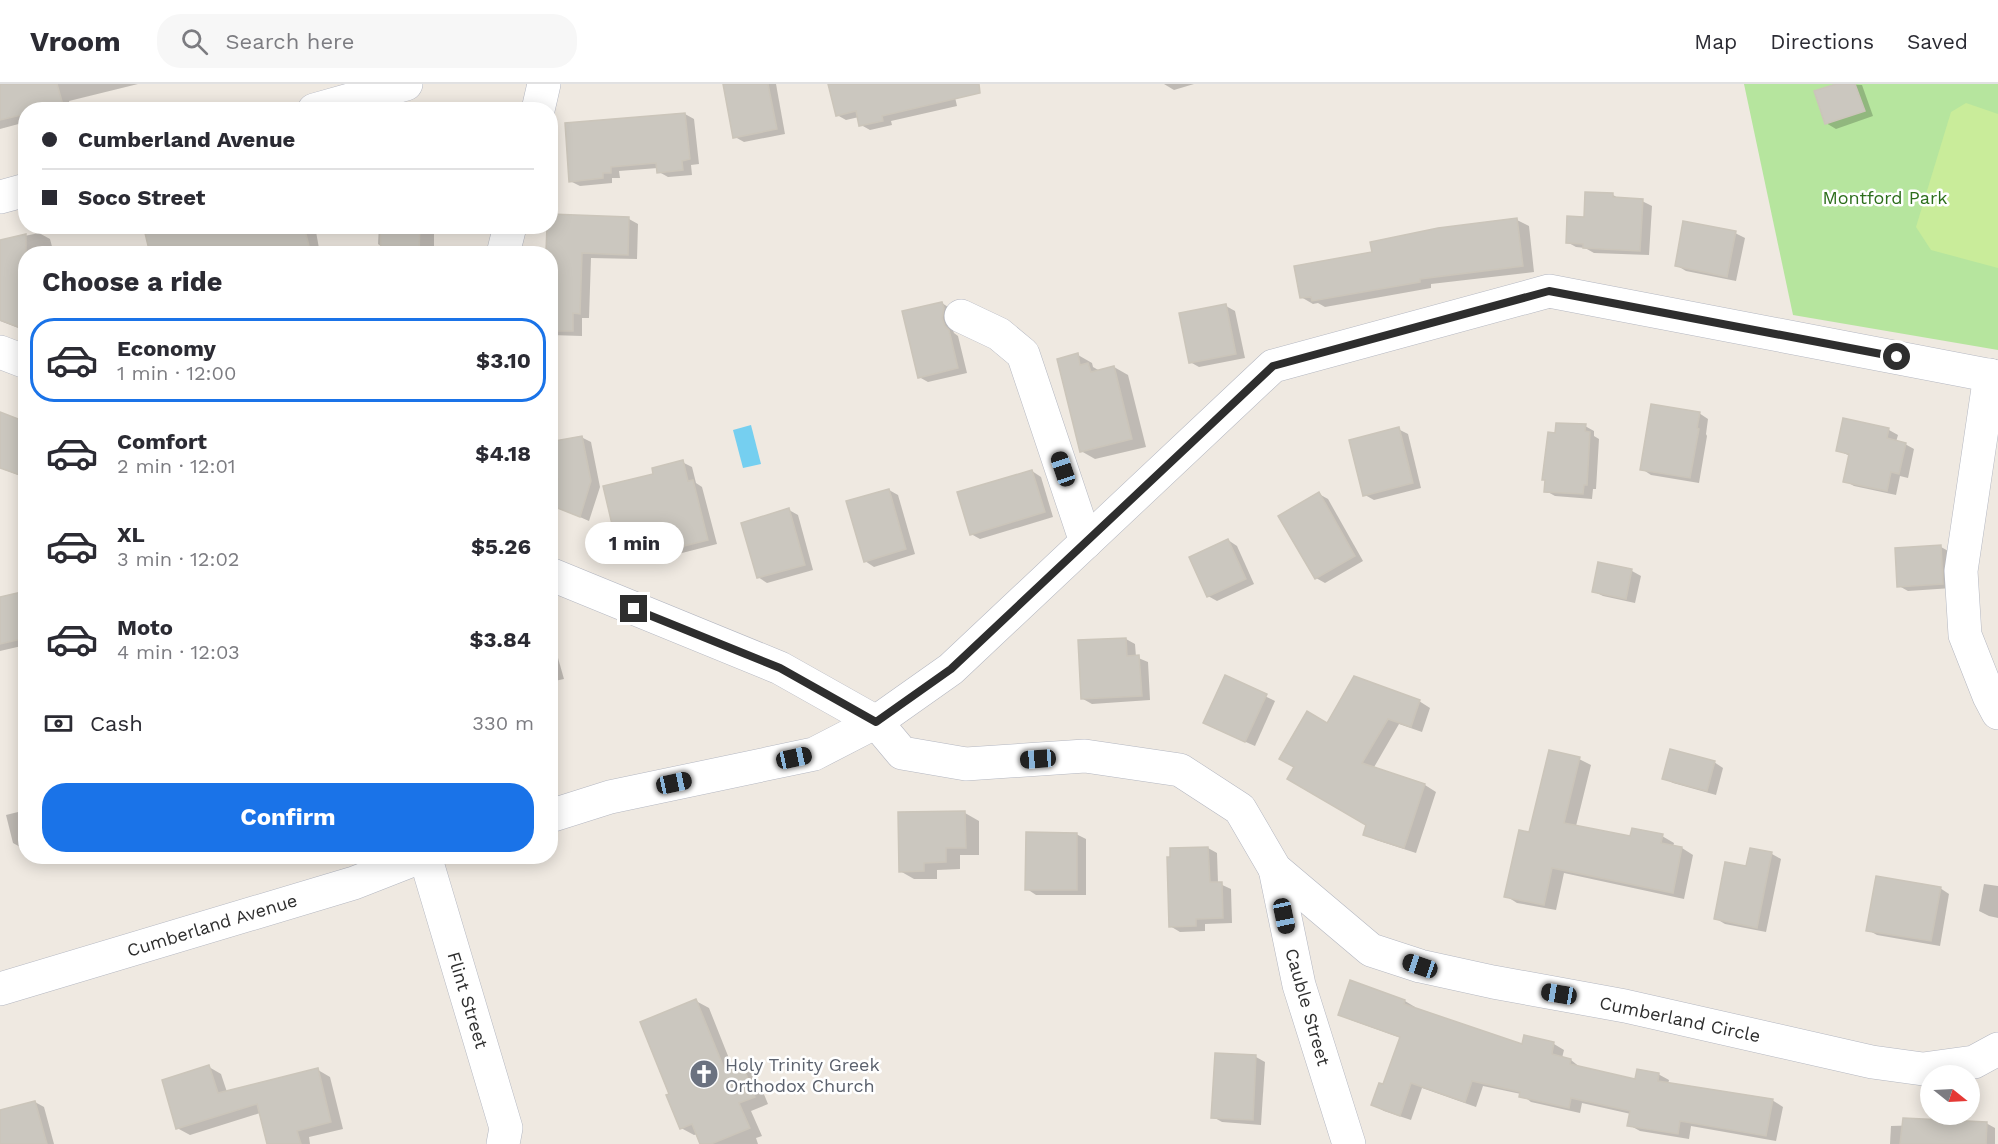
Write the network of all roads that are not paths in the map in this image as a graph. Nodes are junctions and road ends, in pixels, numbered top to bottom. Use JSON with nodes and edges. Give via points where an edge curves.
{"nodes":[{"id":1,"x":406,"y":84,"type":"edge"},
{"id":2,"x":544,"y":84,"type":"edge"},
{"id":3,"x":342,"y":102,"type":"edge"},
{"id":4,"x":540,"y":102,"type":"edge"},
{"id":5,"x":18,"y":191,"type":"edge"},
{"id":6,"x":0,"y":197,"type":"edge"},
{"id":7,"x":961,"y":316,"type":"dead end"},
{"id":8,"x":0,"y":352,"type":"edge"},
{"id":9,"x":18,"y":359,"type":"edge"},
{"id":10,"x":1994,"y":376,"type":"edge"},
{"id":11,"x":1086,"y":542,"type":"junction"},
{"id":12,"x":558,"y":577,"type":"edge"},
{"id":13,"x":1998,"y":713,"type":"edge"},
{"id":14,"x":876,"y":722,"type":"junction"},
{"id":15,"x":558,"y":813,"type":"edge"},
{"id":16,"x":403,"y":864,"type":"edge"},
{"id":17,"x":426,"y":864,"type":"edge"},
{"id":18,"x":1275,"y":869,"type":"junction"},
{"id":19,"x":0,"y":989,"type":"edge"},
{"id":20,"x":1998,"y":1049,"type":"edge"},
{"id":21,"x":503,"y":1144,"type":"edge"},
{"id":22,"x":1349,"y":1144,"type":"edge"}],
"edges":[{"from":1,"to":3,"type":"street"},
{"from":2,"to":4,"type":"street"},
{"from":5,"to":6,"type":"street"},
{"from":7,"to":11,"type":"street","via":[[999,334],[1023,354]]},
{"from":8,"to":9,"type":"street"},
{"from":10,"to":11,"type":"street","via":[[1549,291],[1273,366]]},
{"from":10,"to":13,"type":"street","via":[[1961,571],[1965,635]]},
{"from":11,"to":14,"type":"street","via":[[951,669]]},
{"from":12,"to":14,"type":"street","via":[[780,668]]},
{"from":14,"to":15,"type":"street","via":[[814,754],[610,797]]},
{"from":14,"to":18,"type":"street","name":"Cumberland Circle","via":[[902,753],[966,764],[1085,756],[1180,771],[1240,809]]},
{"from":16,"to":19,"type":"street","name":"Cumberland Avenue","via":[[354,883]]},
{"from":17,"to":21,"type":"street","name":"Flint Street","via":[[506,1128]]},
{"from":18,"to":20,"type":"street","name":"Cumberland Circle","via":[[1371,950],[1420,966],[1625,1006],[1872,1062],[1923,1068],[1974,1062]]},
{"from":18,"to":22,"type":"street","name":"Cauble Street","via":[[1299,985]]}]}
